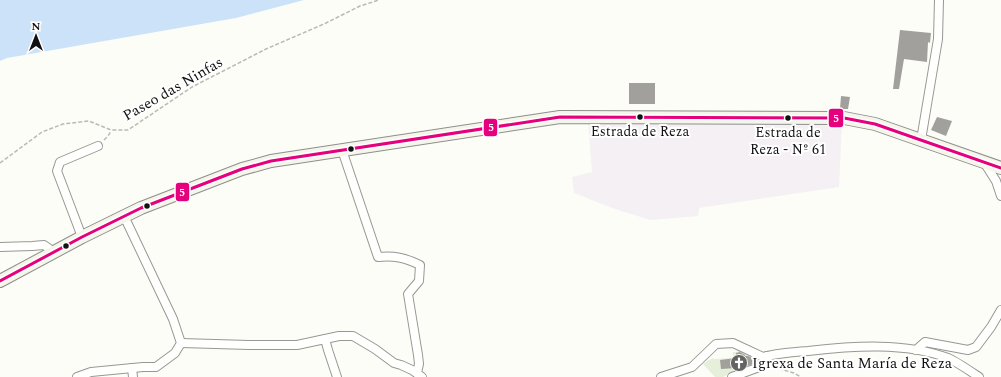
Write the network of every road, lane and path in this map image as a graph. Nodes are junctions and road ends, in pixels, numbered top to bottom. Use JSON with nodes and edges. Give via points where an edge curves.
{"nodes":[{"id":1,"x":379,"y":0,"type":"edge"},
{"id":2,"x":939,"y":0,"type":"edge"},
{"id":3,"x":111,"y":130,"type":"junction"},
{"id":4,"x":921,"y":140,"type":"junction"},
{"id":5,"x":98,"y":146,"type":"joint"},
{"id":6,"x":342,"y":150,"type":"junction"},
{"id":7,"x":0,"y":162,"type":"edge"},
{"id":8,"x":984,"y":162,"type":"junction"},
{"id":9,"x":1001,"y":168,"type":"edge"},
{"id":10,"x":1001,"y":196,"type":"edge"},
{"id":11,"x":124,"y":216,"type":"junction"},
{"id":12,"x":82,"y":237,"type":"junction"},
{"id":13,"x":0,"y":247,"type":"edge"},
{"id":14,"x":54,"y":252,"type":"junction"},
{"id":15,"x":0,"y":281,"type":"edge"},
{"id":16,"x":1001,"y":310,"type":"edge"},
{"id":17,"x":326,"y":339,"type":"junction"},
{"id":18,"x":181,"y":344,"type":"junction"},
{"id":19,"x":916,"y":350,"type":"junction"},
{"id":20,"x":767,"y":356,"type":"junction"},
{"id":21,"x":766,"y":365,"type":"junction"},
{"id":22,"x":133,"y":373,"type":"edge"},
{"id":23,"x":419,"y":375,"type":"edge"},
{"id":24,"x":77,"y":377,"type":"edge"},
{"id":25,"x":337,"y":377,"type":"edge"},
{"id":26,"x":661,"y":377,"type":"edge"},
{"id":27,"x":732,"y":377,"type":"edge"},
{"id":28,"x":801,"y":377,"type":"edge"},
{"id":29,"x":979,"y":377,"type":"edge"}],
"edges":[{"from":1,"to":3,"type":"path","name":"Paseo das Ninfas","via":[[360,6],[219,73],[192,87],[128,130]]},
{"from":2,"to":4,"type":"street","via":[[938,39]]},
{"from":3,"to":5,"type":"path"},
{"from":3,"to":7,"type":"path","name":"Paseo das Ninfas","via":[[89,121],[63,124],[42,132]]},
{"from":4,"to":6,"type":"main road","via":[[875,124],[844,118],[560,117]]},
{"from":4,"to":8,"type":"main road"},
{"from":5,"to":12,"type":"street","via":[[60,162],[57,171]]},
{"from":6,"to":11,"type":"main road","via":[[242,168]]},
{"from":6,"to":23,"type":"street","via":[[378,257],[391,256],[420,265],[419,281],[408,294]]},
{"from":8,"to":9,"type":"main road"},
{"from":8,"to":10,"type":"street","via":[[996,181]]},
{"from":11,"to":12,"type":"main road"},
{"from":11,"to":18,"type":"street","via":[[173,318]]},
{"from":12,"to":14,"type":"main road"},
{"from":13,"to":14,"type":"street","via":[[44,245]]},
{"from":14,"to":15,"type":"main road"},
{"from":16,"to":19,"type":"street","via":[[976,348],[968,350],[925,342]]},
{"from":17,"to":18,"type":"street","via":[[298,345]]},
{"from":17,"to":23,"type":"street","via":[[353,336],[394,363]]},
{"from":17,"to":25,"type":"street"},
{"from":18,"to":22,"type":"street","via":[[175,353],[156,367]]},
{"from":19,"to":20,"type":"street","via":[[886,346]]},
{"from":19,"to":29,"type":"street","via":[[949,358]]},
{"from":20,"to":21,"type":"street"},
{"from":20,"to":26,"type":"street","via":[[763,357],[733,343],[716,344],[692,367]]},
{"from":21,"to":27,"type":"street"},
{"from":21,"to":28,"type":"path"},
{"from":22,"to":24,"type":"street","via":[[91,372]]}]}
